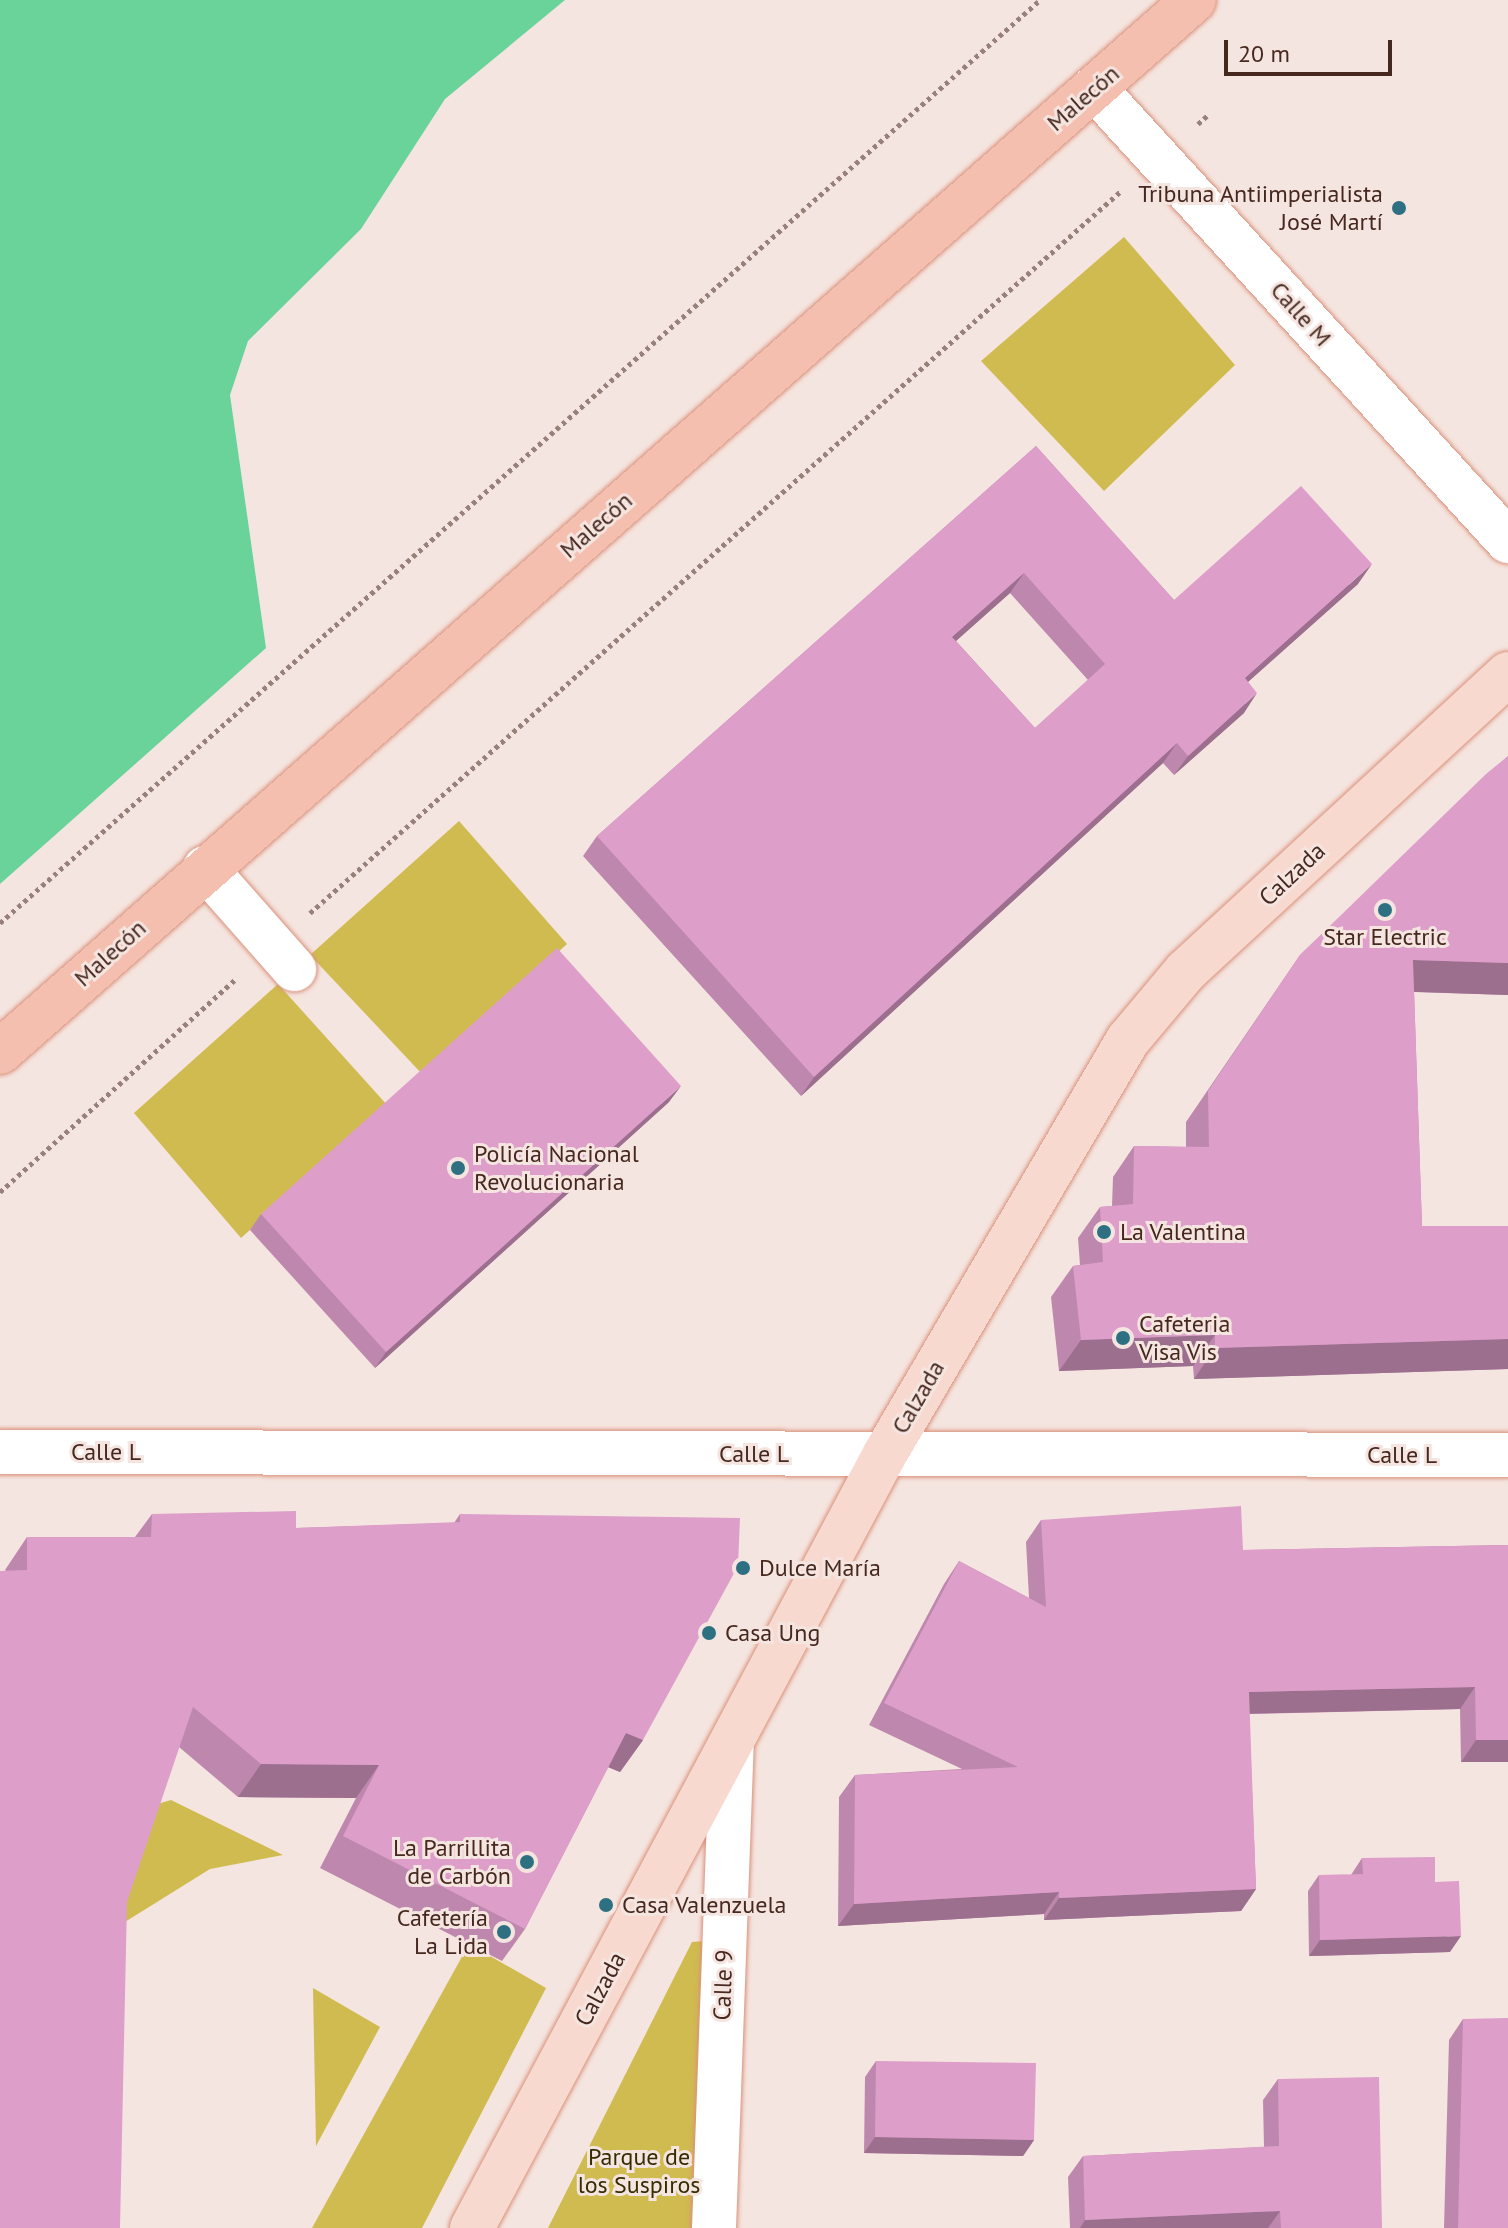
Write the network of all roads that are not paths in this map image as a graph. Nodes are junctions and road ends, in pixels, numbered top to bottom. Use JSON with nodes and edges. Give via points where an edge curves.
{"nodes":[{"id":1,"x":1194,"y":0,"type":"edge"},
{"id":2,"x":1094,"y":88,"type":"junction"},
{"id":3,"x":1508,"y":541,"type":"edge"},
{"id":4,"x":1508,"y":674,"type":"edge"},
{"id":5,"x":205,"y":868,"type":"junction"},
{"id":6,"x":284,"y":957,"type":"road end"},
{"id":7,"x":0,"y":1052,"type":"edge"},
{"id":8,"x":0,"y":1452,"type":"edge"},
{"id":9,"x":885,"y":1454,"type":"junction"},
{"id":10,"x":1508,"y":1455,"type":"edge"},
{"id":11,"x":732,"y":1743,"type":"junction"},
{"id":12,"x":472,"y":2228,"type":"edge"},
{"id":13,"x":714,"y":2228,"type":"edge"}],
"edges":[{"from":1,"to":2,"type":"highway","name":"Malecón"},
{"from":2,"to":3,"type":"street","name":"Calle M"},
{"from":2,"to":5,"type":"highway","name":"Malecón"},
{"from":4,"to":9,"type":"main road","name":"Calzada","via":[[1186,971],[1128,1040]]},
{"from":5,"to":6,"type":"street"},
{"from":5,"to":7,"type":"highway","name":"Malecón"},
{"from":8,"to":9,"type":"street","name":"Calle L"},
{"from":9,"to":10,"type":"street","name":"Calle L"},
{"from":9,"to":11,"type":"main road","name":"Calzada"},
{"from":11,"to":12,"type":"main road","name":"Calzada"},
{"from":11,"to":13,"type":"street","name":"Calle 9"}]}
